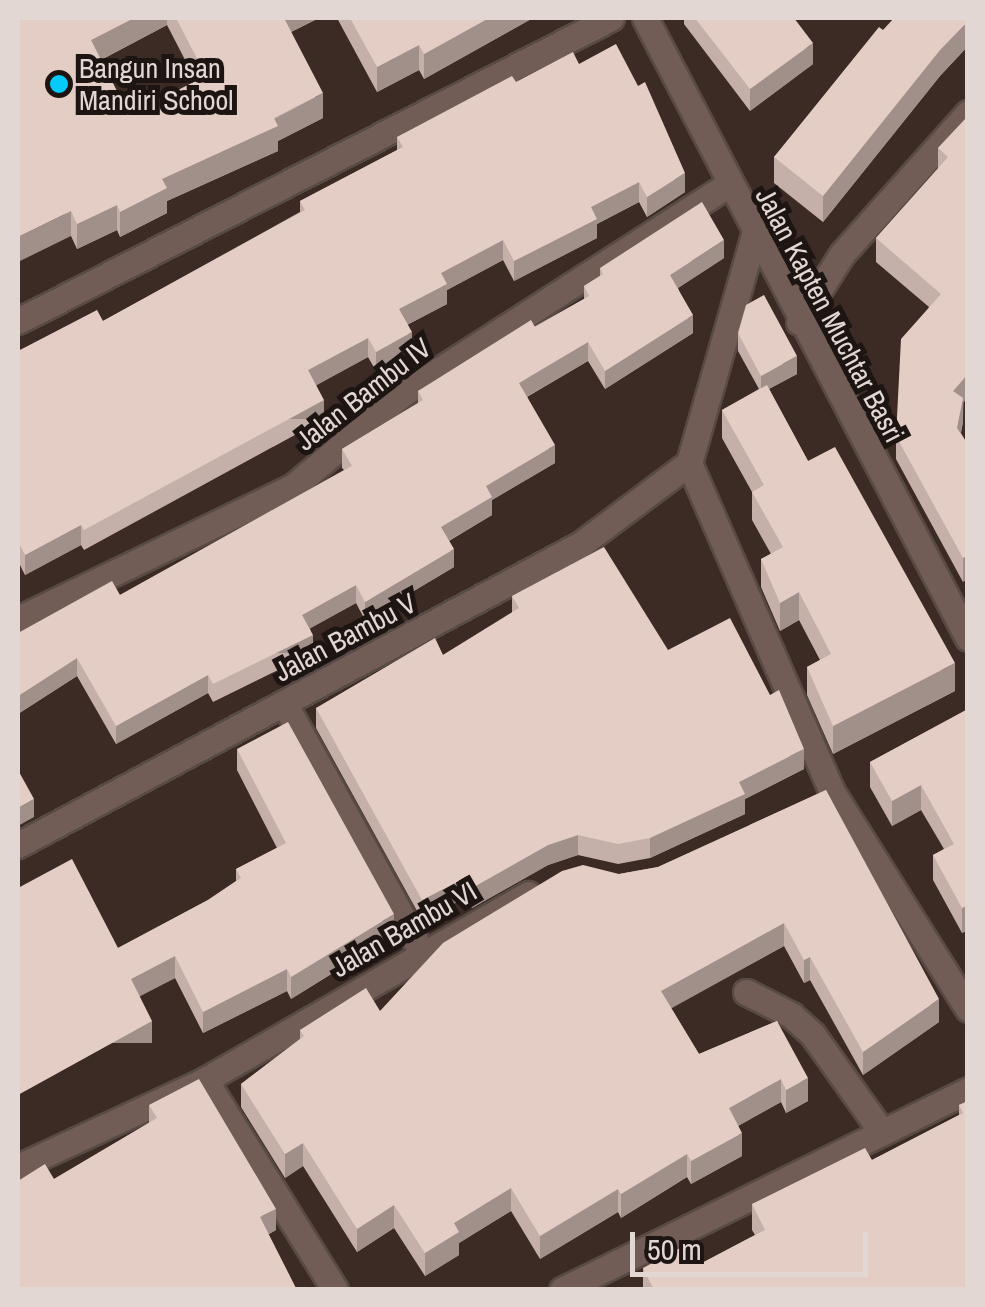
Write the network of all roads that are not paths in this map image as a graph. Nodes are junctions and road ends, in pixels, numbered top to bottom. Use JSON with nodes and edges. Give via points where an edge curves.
{"nodes":[{"id":1,"x":611,"y":18,"type":"edge"},
{"id":2,"x":645,"y":18,"type":"edge"},
{"id":3,"x":968,"y":114,"type":"edge"},
{"id":4,"x":728,"y":185,"type":"junction"},
{"id":5,"x":754,"y":235,"type":"junction"},
{"id":6,"x":18,"y":322,"type":"edge"},
{"id":7,"x":799,"y":322,"type":"junction"},
{"id":8,"x":688,"y":463,"type":"junction"},
{"id":9,"x":18,"y":619,"type":"edge"},
{"id":10,"x":968,"y":638,"type":"edge"},
{"id":11,"x":284,"y":703,"type":"junction"},
{"id":12,"x":18,"y":845,"type":"edge"},
{"id":13,"x":556,"y":879,"type":"edge"},
{"id":14,"x":422,"y":952,"type":"junction"},
{"id":15,"x":746,"y":992,"type":"dead end"},
{"id":16,"x":968,"y":1009,"type":"edge"},
{"id":17,"x":205,"y":1080,"type":"junction"},
{"id":18,"x":968,"y":1090,"type":"edge"},
{"id":19,"x":882,"y":1132,"type":"junction"},
{"id":20,"x":18,"y":1168,"type":"edge"},
{"id":21,"x":335,"y":1290,"type":"edge"},
{"id":22,"x":562,"y":1290,"type":"edge"}],
"edges":[{"from":1,"to":6,"type":"street"},
{"from":2,"to":4,"type":"street","name":"Jalan Kapten Muchtar Basri"},
{"from":3,"to":7,"type":"street","via":[[842,254]]},
{"from":4,"to":5,"type":"street","name":"Jalan Kapten Muchtar Basri"},
{"from":4,"to":9,"type":"street","name":"Jalan Bambu IV","via":[[402,394],[294,486]]},
{"from":5,"to":7,"type":"street","name":"Jalan Kapten Muchtar Basri"},
{"from":5,"to":8,"type":"street"},
{"from":7,"to":10,"type":"street","name":"Jalan Kapten Muchtar Basri"},
{"from":8,"to":11,"type":"street","name":"Jalan Bambu V","via":[[581,544]]},
{"from":8,"to":16,"type":"street","via":[[823,796]]},
{"from":11,"to":12,"type":"street","name":"Jalan Bambu V"},
{"from":11,"to":14,"type":"street"},
{"from":13,"to":14,"type":"street","name":"Jalan Bambu VI"},
{"from":14,"to":17,"type":"street","name":"Jalan Bambu VI"},
{"from":15,"to":19,"type":"street","via":[[791,1014],[814,1035]]},
{"from":17,"to":20,"type":"street","name":"Jalan Bambu VI"},
{"from":17,"to":21,"type":"street"},
{"from":18,"to":19,"type":"street"},
{"from":19,"to":22,"type":"street"}]}
